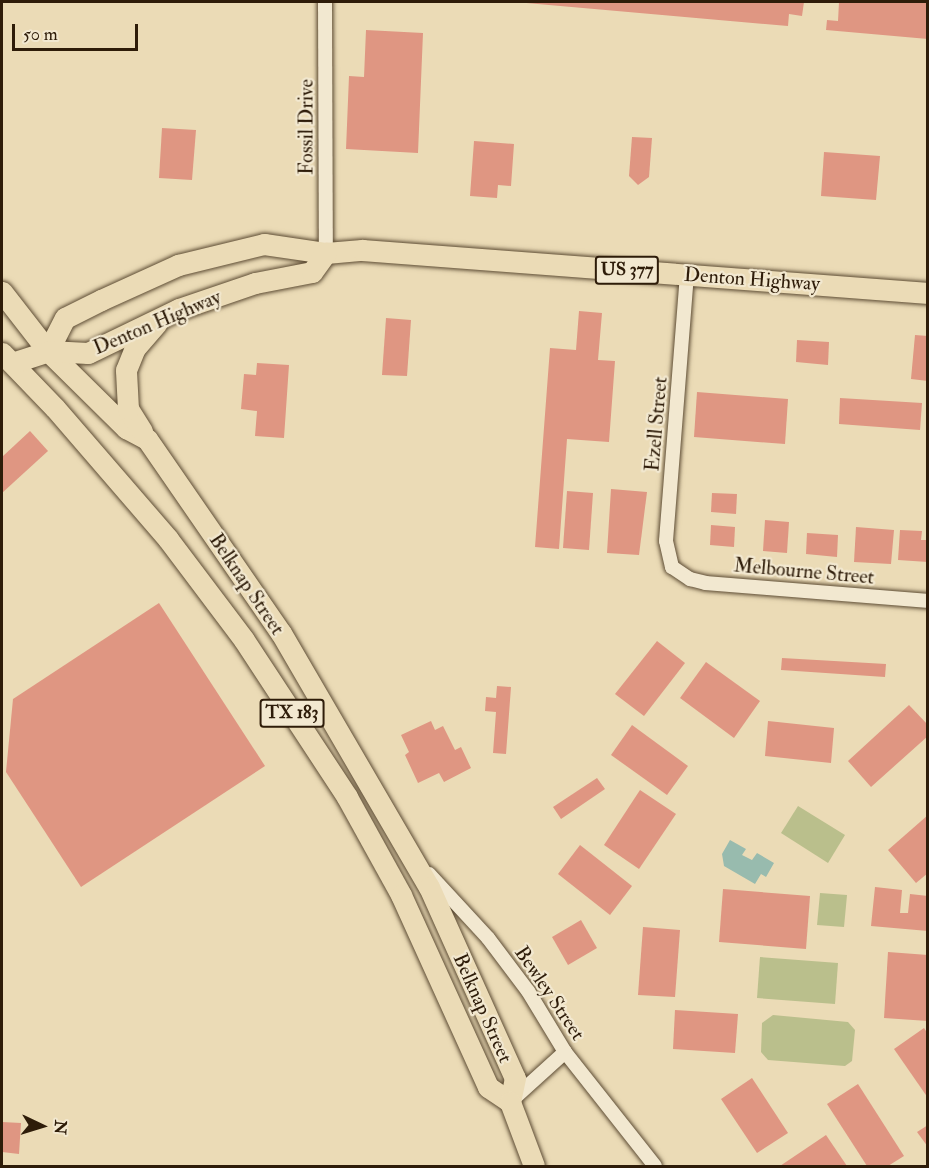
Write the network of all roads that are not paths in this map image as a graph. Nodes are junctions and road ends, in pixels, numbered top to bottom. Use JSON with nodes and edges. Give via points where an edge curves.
{"nodes":[{"id":1,"x":325,"y":2,"type":"edge"},
{"id":2,"x":326,"y":253,"type":"junction"},
{"id":3,"x":687,"y":274,"type":"junction"},
{"id":4,"x":2,"y":292,"type":"edge"},
{"id":5,"x":927,"y":293,"type":"edge"},
{"id":6,"x":162,"y":317,"type":"junction"},
{"id":7,"x":48,"y":351,"type":"junction"},
{"id":8,"x":5,"y":361,"type":"edge"},
{"id":9,"x":147,"y":439,"type":"junction"},
{"id":10,"x":679,"y":573,"type":"joint"},
{"id":11,"x":927,"y":601,"type":"edge"},
{"id":12,"x":405,"y":848,"type":"junction"},
{"id":13,"x":565,"y":1052,"type":"junction"},
{"id":14,"x":510,"y":1102,"type":"junction"},
{"id":15,"x":534,"y":1167,"type":"edge"},
{"id":16,"x":655,"y":1167,"type":"edge"}],
"edges":[{"from":1,"to":2,"type":"street","name":"Fossil Drive"},
{"from":2,"to":3,"type":"main road","name":"Denton Highway","number":"US 377","via":[[362,250]]},
{"from":2,"to":6,"type":"main road","name":"Denton Highway","via":[[312,272],[255,283]]},
{"from":2,"to":7,"type":"main road","name":"Denton Highway","number":"US 377","via":[[264,244],[178,265],[64,318]]},
{"from":3,"to":5,"type":"main road","name":"Denton Highway","number":"US 377"},
{"from":3,"to":10,"type":"street","name":"Ezell Street","via":[[666,541],[672,567]]},
{"from":4,"to":7,"type":"main road","name":"Belknap Street"},
{"from":6,"to":7,"type":"main road","name":"Denton Highway","via":[[88,353]]},
{"from":6,"to":9,"type":"main road","via":[[135,348],[126,370],[128,409]]},
{"from":7,"to":8,"type":"main road","name":"Denton Highway"},
{"from":7,"to":9,"type":"main road","name":"Belknap Street","number":"TX 183","via":[[126,428]]},
{"from":8,"to":14,"type":"main road","name":"Belknap Street","number":"TX 183","via":[[160,530],[244,639],[347,797],[401,895],[488,1087]]},
{"from":9,"to":12,"type":"main road","name":"Belknap Street","number":"TX 183","via":[[281,633]]},
{"from":10,"to":11,"type":"street","name":"Melbourne Street","via":[[706,583]]},
{"from":12,"to":13,"type":"street","name":"Bewley Street","via":[[488,938]]},
{"from":12,"to":14,"type":"main road","name":"Belknap Street","number":"TX 183","via":[[429,887],[514,1078]]},
{"from":13,"to":14,"type":"street"},
{"from":13,"to":16,"type":"street","name":"Bewley Street"},
{"from":14,"to":15,"type":"main road","number":"TX 183"}]}
